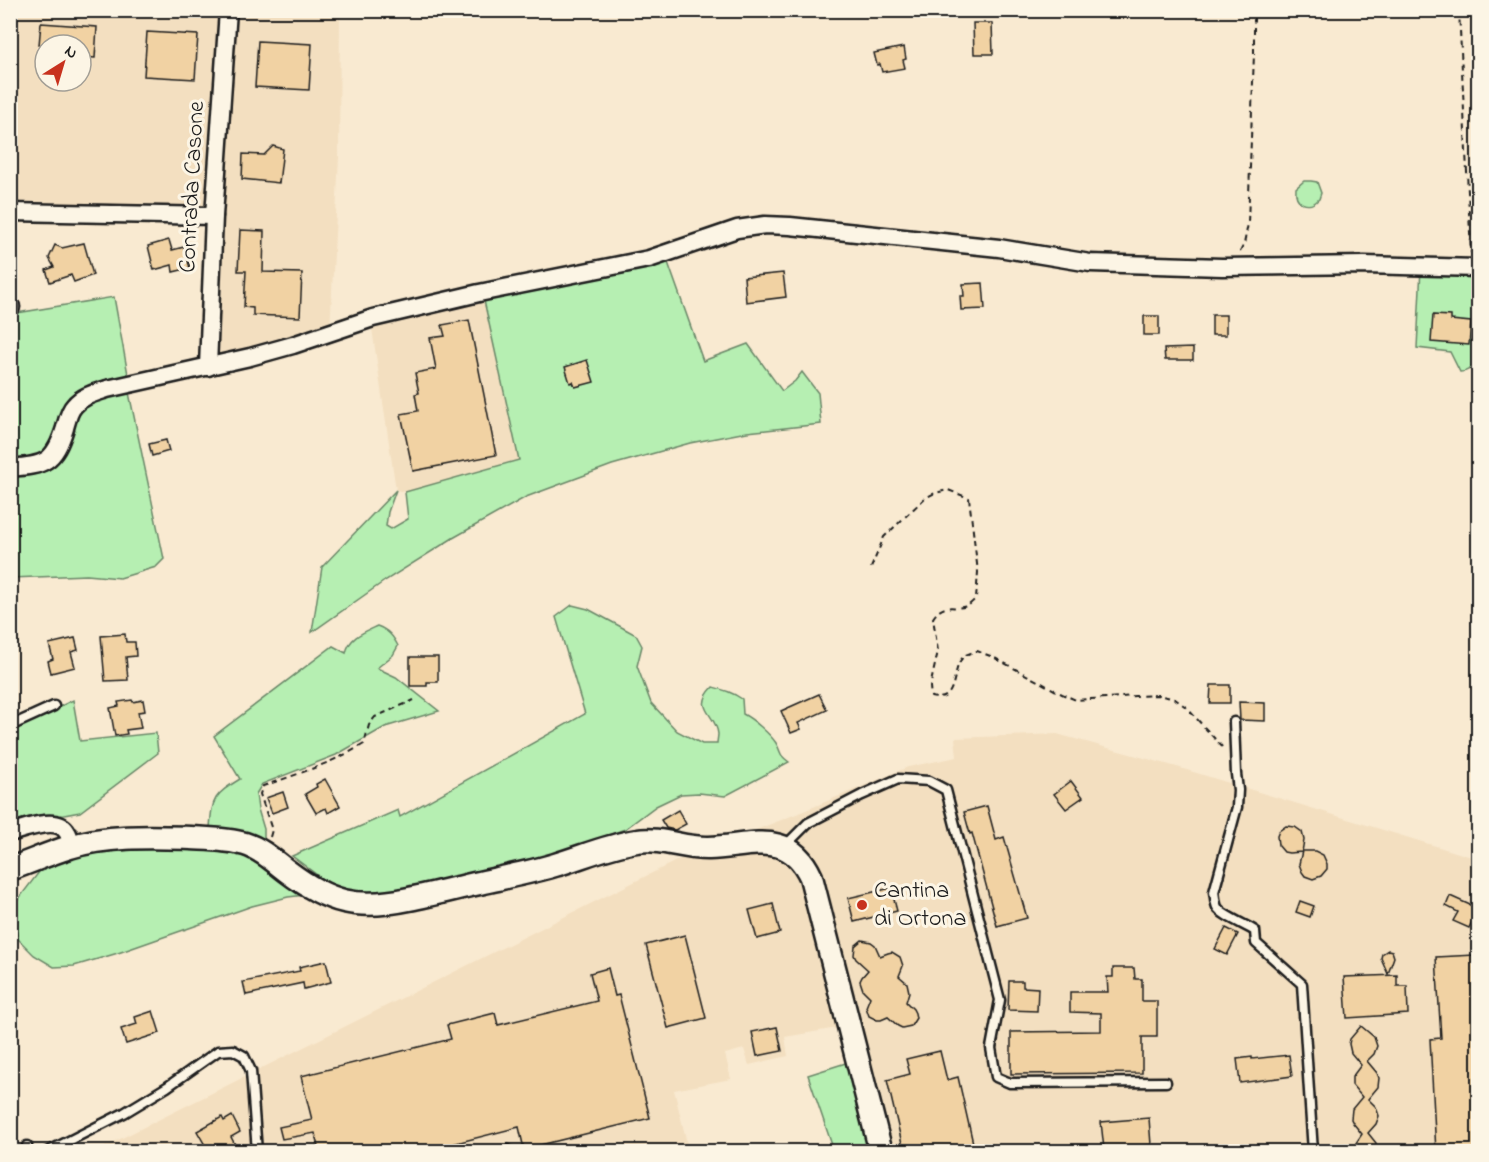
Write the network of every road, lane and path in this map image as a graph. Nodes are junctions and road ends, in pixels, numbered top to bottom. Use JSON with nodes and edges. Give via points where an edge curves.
{"nodes":[{"id":1,"x":228,"y":10,"type":"edge"},
{"id":2,"x":1254,"y":10,"type":"edge"},
{"id":3,"x":1459,"y":10,"type":"edge"},
{"id":4,"x":10,"y":212,"type":"edge"},
{"id":5,"x":214,"y":216,"type":"junction"},
{"id":6,"x":1233,"y":267,"type":"junction"},
{"id":7,"x":1475,"y":267,"type":"edge"},
{"id":8,"x":208,"y":367,"type":"junction"},
{"id":9,"x":10,"y":468,"type":"edge"},
{"id":10,"x":871,"y":568,"type":"dead end"},
{"id":11,"x":414,"y":700,"type":"dead end"},
{"id":12,"x":54,"y":706,"type":"dead end"},
{"id":13,"x":1234,"y":722,"type":"dead end"},
{"id":14,"x":10,"y":726,"type":"edge"},
{"id":15,"x":1236,"y":760,"type":"junction"},
{"id":16,"x":10,"y":833,"type":"edge"},
{"id":17,"x":71,"y":846,"type":"junction"},
{"id":18,"x":784,"y":847,"type":"junction"},
{"id":19,"x":265,"y":854,"type":"junction"},
{"id":20,"x":10,"y":869,"type":"edge"},
{"id":21,"x":1166,"y":1082,"type":"dead end"},
{"id":22,"x":878,"y":1146,"type":"edge"},
{"id":23,"x":47,"y":1152,"type":"edge"},
{"id":24,"x":258,"y":1152,"type":"edge"},
{"id":25,"x":1312,"y":1152,"type":"edge"}],
"edges":[{"from":1,"to":5,"type":"street","name":"Contrada Casone"},
{"from":2,"to":6,"type":"path","via":[[1248,224]]},
{"from":3,"to":7,"type":"path"},
{"from":4,"to":5,"type":"street"},
{"from":5,"to":8,"type":"street","name":"Contrada Casone"},
{"from":6,"to":7,"type":"street"},
{"from":6,"to":8,"type":"street","via":[[1090,263],[999,248],[765,225],[737,229],[649,259],[373,318],[293,345]]},
{"from":8,"to":9,"type":"street","via":[[86,396],[73,406],[60,445],[51,457],[40,464]]},
{"from":10,"to":15,"type":"path","via":[[884,537],[925,498],[948,489],[969,498],[978,572],[976,599],[969,605],[938,611],[933,618],[938,651],[931,697],[944,699],[949,694],[964,657],[976,651],[1076,700],[1146,695],[1175,699]]},
{"from":11,"to":19,"type":"path","via":[[375,717],[364,744],[348,754],[263,786],[260,794],[272,830]]},
{"from":12,"to":14,"type":"lane"},
{"from":13,"to":15,"type":"lane"},
{"from":15,"to":25,"type":"lane","via":[[1237,807],[1214,892],[1217,906],[1224,914],[1255,931],[1256,943],[1302,984]]},
{"from":16,"to":17,"type":"street","via":[[52,823],[68,832]]},
{"from":17,"to":19,"type":"main road","via":[[108,839],[163,837],[246,844]]},
{"from":17,"to":20,"type":"main road"},
{"from":18,"to":19,"type":"main road","via":[[760,843],[703,849],[652,839],[637,841],[553,866],[372,904],[342,901],[317,891]]},
{"from":18,"to":21,"type":"lane","via":[[808,823],[898,779],[928,781],[946,790],[1000,1000],[991,1048],[996,1077],[1010,1083]]},
{"from":18,"to":22,"type":"main road","via":[[802,860],[810,877]]},
{"from":23,"to":24,"type":"lane","via":[[124,1113],[218,1051],[233,1050],[244,1056],[250,1071]]}]}
